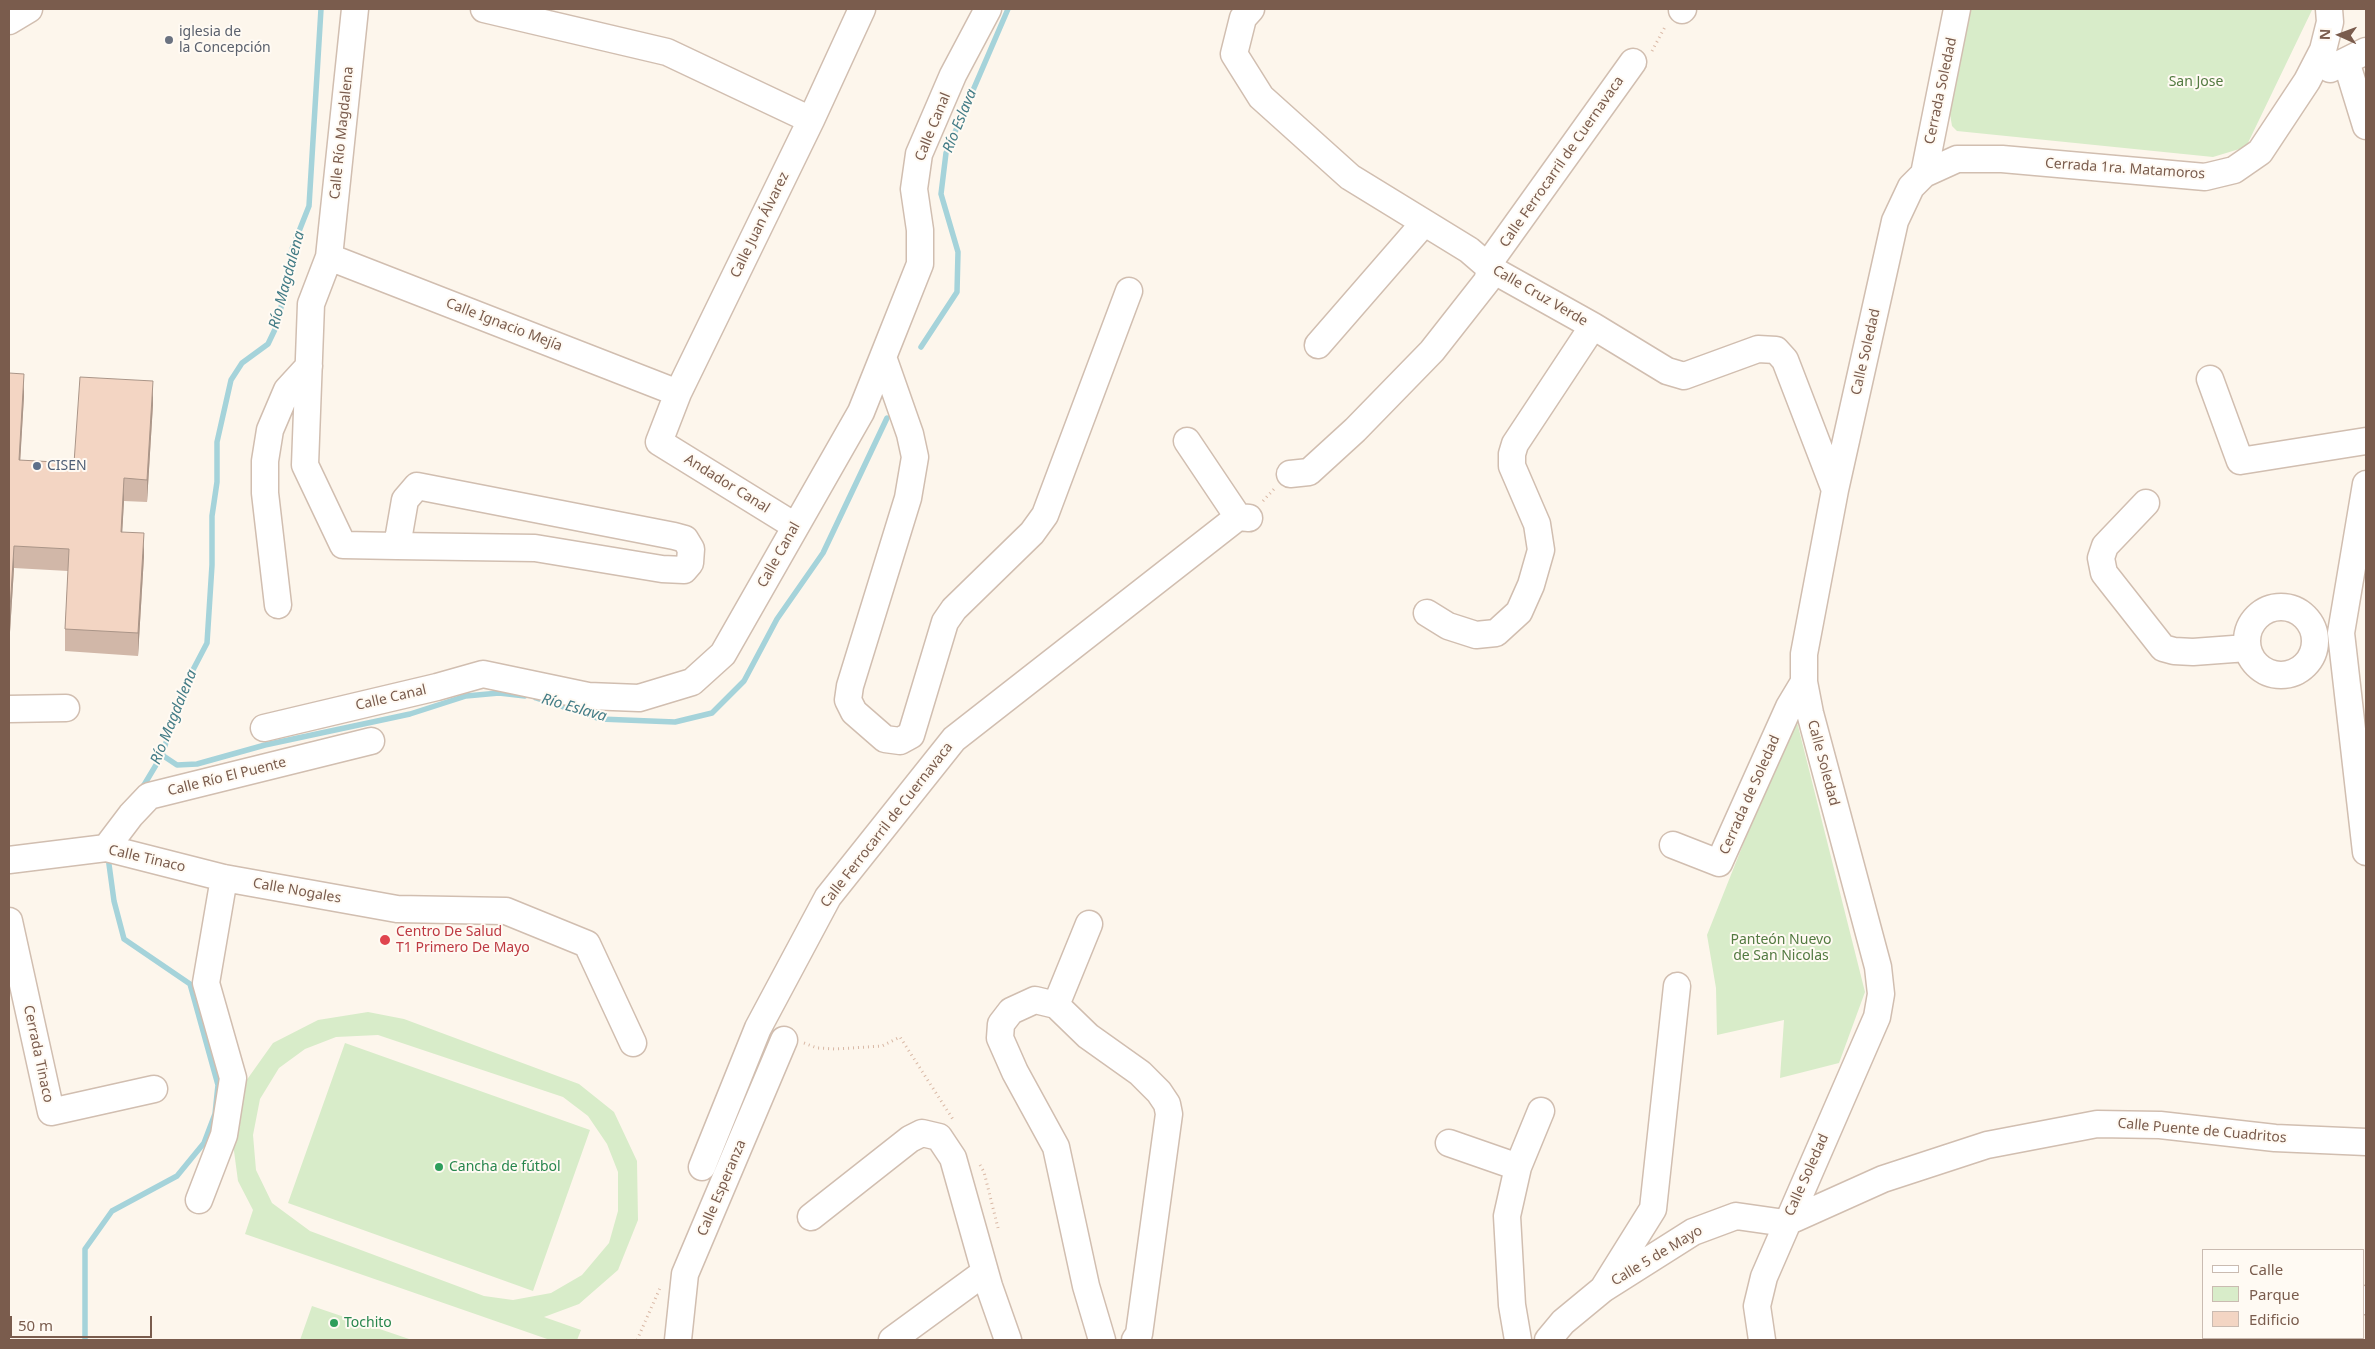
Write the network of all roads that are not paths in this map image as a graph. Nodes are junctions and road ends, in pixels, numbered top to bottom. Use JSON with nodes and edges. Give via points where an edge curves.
{"nodes":[{"id":1,"x":29,"y":9,"type":"edge"},
{"id":2,"x":355,"y":9,"type":"edge"},
{"id":3,"x":484,"y":9,"type":"edge"},
{"id":4,"x":862,"y":9,"type":"edge"},
{"id":5,"x":988,"y":9,"type":"edge"},
{"id":6,"x":1251,"y":9,"type":"edge"},
{"id":7,"x":1957,"y":9,"type":"edge"},
{"id":8,"x":2329,"y":9,"type":"edge"},
{"id":9,"x":9,"y":21,"type":"edge"},
{"id":10,"x":2356,"y":56,"type":"edge"},
{"id":11,"x":1633,"y":62,"type":"dead end"},
{"id":12,"x":2307,"y":80,"type":"junction"},
{"id":13,"x":811,"y":120,"type":"junction"},
{"id":14,"x":2366,"y":126,"type":"edge"},
{"id":15,"x":1924,"y":174,"type":"junction"},
{"id":16,"x":1424,"y":223,"type":"junction"},
{"id":17,"x":330,"y":257,"type":"junction"},
{"id":18,"x":1491,"y":269,"type":"junction"},
{"id":19,"x":1129,"y":291,"type":"dead end"},
{"id":20,"x":1593,"y":326,"type":"junction"},
{"id":21,"x":1318,"y":345,"type":"dead end"},
{"id":22,"x":883,"y":357,"type":"junction"},
{"id":23,"x":308,"y":366,"type":"junction"},
{"id":24,"x":2210,"y":379,"type":"dead end"},
{"id":25,"x":678,"y":393,"type":"junction"},
{"id":26,"x":1188,"y":441,"type":"dead end"},
{"id":27,"x":2366,"y":441,"type":"edge"},
{"id":28,"x":658,"y":442,"type":"joint"},
{"id":29,"x":1290,"y":474,"type":"road end"},
{"id":30,"x":2366,"y":484,"type":"edge"},
{"id":31,"x":1835,"y":490,"type":"junction"},
{"id":32,"x":2146,"y":503,"type":"dead end"},
{"id":33,"x":795,"y":526,"type":"junction"},
{"id":34,"x":397,"y":546,"type":"junction"},
{"id":35,"x":278,"y":605,"type":"dead end"},
{"id":36,"x":1427,"y":613,"type":"dead end"},
{"id":37,"x":2340,"y":633,"type":"junction"},
{"id":38,"x":2315,"y":634,"type":"junction"},
{"id":39,"x":2248,"y":648,"type":"junction"},
{"id":40,"x":1804,"y":682,"type":"junction"},
{"id":41,"x":66,"y":708,"type":"dead end"},
{"id":42,"x":9,"y":709,"type":"edge"},
{"id":43,"x":264,"y":728,"type":"dead end"},
{"id":44,"x":370,"y":741,"type":"dead end"},
{"id":45,"x":1673,"y":844,"type":"dead end"},
{"id":46,"x":106,"y":848,"type":"junction"},
{"id":47,"x":2366,"y":852,"type":"edge"},
{"id":48,"x":9,"y":860,"type":"edge"},
{"id":49,"x":224,"y":878,"type":"junction"},
{"id":50,"x":9,"y":921,"type":"edge"},
{"id":51,"x":1090,"y":924,"type":"dead end"},
{"id":52,"x":1677,"y":986,"type":"dead end"},
{"id":53,"x":1056,"y":1005,"type":"junction"},
{"id":54,"x":784,"y":1040,"type":"dead end"},
{"id":55,"x":633,"y":1043,"type":"dead end"},
{"id":56,"x":154,"y":1089,"type":"dead end"},
{"id":57,"x":1541,"y":1111,"type":"dead end"},
{"id":58,"x":2366,"y":1142,"type":"edge"},
{"id":59,"x":1449,"y":1143,"type":"dead end"},
{"id":60,"x":702,"y":1167,"type":"dead end"},
{"id":61,"x":1518,"y":1167,"type":"junction"},
{"id":62,"x":199,"y":1200,"type":"dead end"},
{"id":63,"x":811,"y":1217,"type":"dead end"},
{"id":64,"x":1785,"y":1223,"type":"junction"},
{"id":65,"x":985,"y":1272,"type":"junction"},
{"id":66,"x":1603,"y":1289,"type":"junction"},
{"id":67,"x":678,"y":1340,"type":"edge"},
{"id":68,"x":892,"y":1340,"type":"edge"},
{"id":69,"x":1008,"y":1340,"type":"edge"},
{"id":70,"x":1102,"y":1340,"type":"edge"},
{"id":71,"x":1135,"y":1340,"type":"edge"},
{"id":72,"x":1518,"y":1340,"type":"edge"},
{"id":73,"x":1548,"y":1340,"type":"edge"},
{"id":74,"x":1762,"y":1340,"type":"edge"}],
"edges":[{"from":1,"to":9,"type":"street"},
{"from":2,"to":17,"type":"street","name":"Calle Río Magdalena"},
{"from":3,"to":13,"type":"street","via":[[668,52]]},
{"from":4,"to":13,"type":"street","name":"Calle Juan Álvarez"},
{"from":5,"to":22,"type":"street","name":"Calle Canal","via":[[953,75],[919,154],[914,189],[920,230],[920,264]]},
{"from":6,"to":16,"type":"street","name":"Calle Cruz Verde","via":[[1243,18],[1234,54],[1261,97],[1350,177]]},
{"from":7,"to":15,"type":"street","name":"Cerrada Soledad"},
{"from":8,"to":12,"type":"street","via":[[2330,22],[2322,50]]},
{"from":10,"to":12,"type":"street","name":"Cerrada 1ra. Matamoros"},
{"from":10,"to":14,"type":"street"},
{"from":11,"to":18,"type":"street","name":"Calle Ferrocarril de Cuernavaca","via":[[1494,256]]},
{"from":12,"to":15,"type":"street","name":"Cerrada 1ra. Matamoros","via":[[2260,152],[2234,170],[2205,176],[2002,159],[1956,159]]},
{"from":13,"to":25,"type":"street","name":"Calle Juan Álvarez"},
{"from":15,"to":31,"type":"street","name":"Calle Soledad","via":[[1911,187],[1895,221]]},
{"from":16,"to":18,"type":"street","name":"Calle Cruz Verde","via":[[1469,250]]},
{"from":16,"to":21,"type":"street"},
{"from":17,"to":23,"type":"street","name":"Calle Río Magdalena","via":[[311,304]]},
{"from":17,"to":25,"type":"street","name":"Calle Ignacio Mejía"},
{"from":18,"to":20,"type":"street","name":"Calle Cruz Verde"},
{"from":18,"to":29,"type":"street","name":"Calle Ferrocarril de Cuernavaca","via":[[1487,281],[1432,350],[1354,430],[1309,472]]},
{"from":19,"to":22,"type":"street","via":[[1044,515],[1032,533],[954,608],[945,622],[911,735],[900,741],[885,739],[854,712],[848,700],[908,498],[915,457]]},
{"from":20,"to":31,"type":"street","name":"Calle Cruz Verde","via":[[1667,371],[1684,376],[1758,349],[1776,350],[1785,360]]},
{"from":20,"to":36,"type":"street","via":[[1515,444],[1512,454],[1512,466],[1537,524],[1541,550],[1519,612],[1496,633],[1476,635],[1448,626]]},
{"from":22,"to":33,"type":"street","name":"Calle Canal","via":[[860,412]]},
{"from":23,"to":34,"type":"street","name":"Calle Río Magdalena","via":[[305,465],[343,545]]},
{"from":23,"to":35,"type":"street","via":[[287,390],[270,430],[265,461],[265,493]]},
{"from":24,"to":27,"type":"street","via":[[2240,462]]},
{"from":25,"to":28,"type":"street","name":"Calle Juan Álvarez"},
{"from":26,"to":60,"type":"street","name":"Calle Ferrocarril de Cuernavaca","via":[[1244,518],[954,739],[828,898],[758,1028]]},
{"from":28,"to":33,"type":"street","name":"Andador Canal"},
{"from":30,"to":37,"type":"street"},
{"from":31,"to":40,"type":"street","name":"Calle Soledad","via":[[1804,654]]},
{"from":32,"to":39,"type":"street","via":[[2105,546],[2101,558],[2104,573],[2163,648],[2174,652],[2194,652]]},
{"from":33,"to":43,"type":"street","name":"Calle Canal","via":[[723,654],[692,682],[639,698],[588,696],[484,674]]},
{"from":34,"to":34,"type":"street","via":[[405,500],[418,486],[674,536],[685,539],[691,549],[690,563],[684,570],[662,570],[535,548]]},
{"from":37,"to":38,"type":"street"},
{"from":37,"to":47,"type":"street"},
{"from":38,"to":39,"type":"street","via":[[2312,657],[2304,667],[2288,674],[2270,674],[2260,668]]},
{"from":38,"to":39,"type":"street","via":[[2302,614],[2280,606],[2258,615],[2247,636]]},
{"from":40,"to":45,"type":"street","name":"Cerrada de Soledad","via":[[1789,707],[1719,863]]},
{"from":40,"to":64,"type":"street","name":"Calle Soledad","via":[[1878,967],[1881,994],[1877,1018]]},
{"from":41,"to":42,"type":"street"},
{"from":44,"to":46,"type":"street","name":"Calle Río El Puente","via":[[149,796]]},
{"from":46,"to":48,"type":"street","name":"Calle Tinaco"},
{"from":46,"to":49,"type":"street","name":"Calle Tinaco"},
{"from":49,"to":55,"type":"street","name":"Calle Nogales","via":[[397,909],[506,912],[533,922],[586,944]]},
{"from":49,"to":62,"type":"street","via":[[206,984],[233,1078],[224,1134]]},
{"from":50,"to":56,"type":"street","name":"Cerrada Tinaco","via":[[50,1112]]},
{"from":51,"to":53,"type":"street"},
{"from":52,"to":66,"type":"street","via":[[1653,1209]]},
{"from":53,"to":70,"type":"street","via":[[1035,1000],[1011,1011],[1001,1024],[1000,1038],[1056,1147],[1086,1286]]},
{"from":53,"to":71,"type":"street","via":[[1088,1036],[1140,1073],[1167,1104],[1169,1114],[1139,1334]]},
{"from":54,"to":67,"type":"street","name":"Calle Esperanza","via":[[685,1274]]},
{"from":57,"to":61,"type":"street"},
{"from":58,"to":64,"type":"street","name":"Calle Puente de Cuadritos","via":[[2275,1138],[2160,1125],[2097,1124],[1987,1145],[1883,1179]]},
{"from":59,"to":61,"type":"street"},
{"from":61,"to":72,"type":"street","via":[[1507,1216],[1512,1305]]},
{"from":63,"to":65,"type":"street","via":[[910,1139],[922,1133],[939,1137],[953,1158]]},
{"from":64,"to":66,"type":"street","name":"Calle 5 de Mayo","via":[[1736,1216],[1693,1232]]},
{"from":64,"to":74,"type":"street","name":"Calle Soledad","via":[[1764,1277],[1757,1306]]},
{"from":65,"to":68,"type":"street"},
{"from":65,"to":69,"type":"street"},
{"from":66,"to":73,"type":"street","name":"Calle 5 de Mayo","via":[[1563,1322]]}]}
